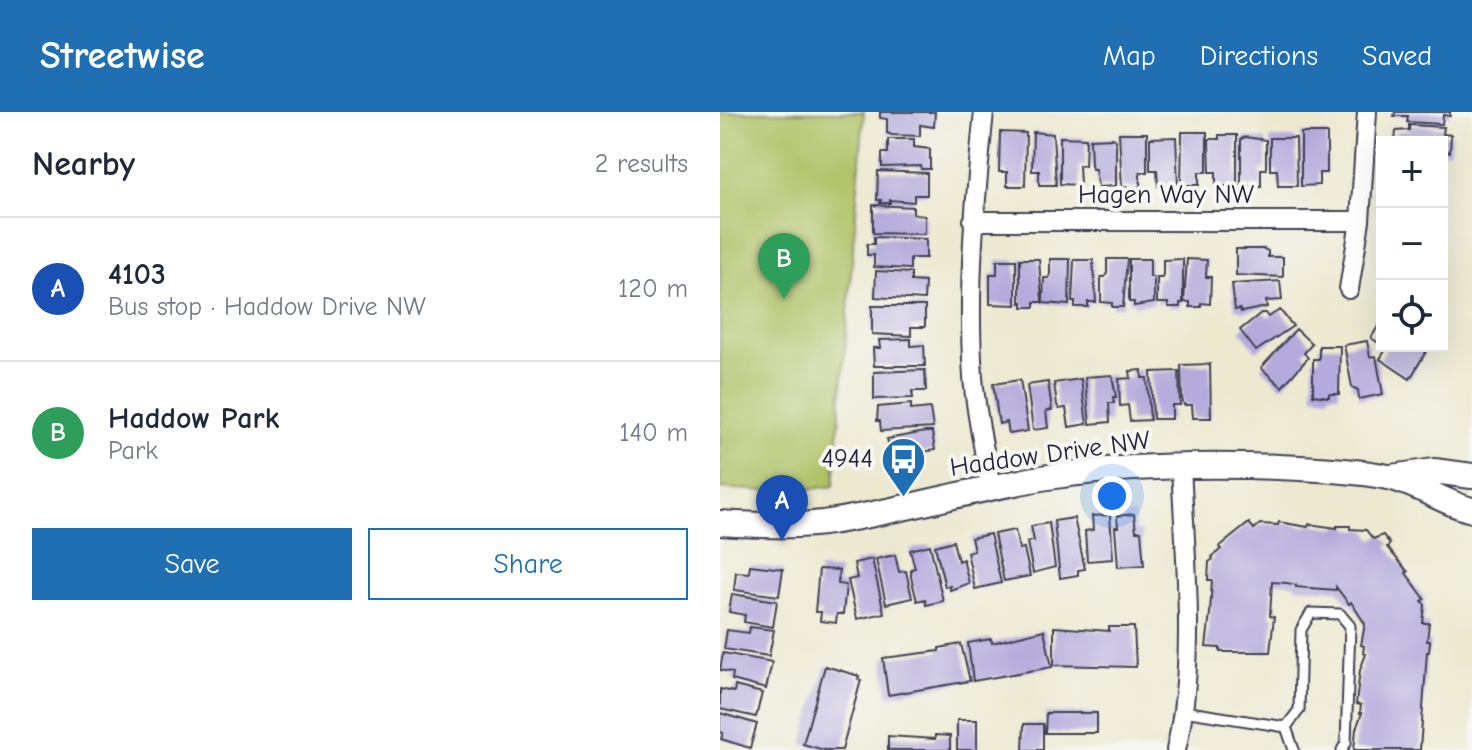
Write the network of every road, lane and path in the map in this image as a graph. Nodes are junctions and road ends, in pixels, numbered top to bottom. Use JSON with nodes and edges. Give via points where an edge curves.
{"nodes":[{"id":1,"x":984,"y":112,"type":"edge"},
{"id":2,"x":1367,"y":112,"type":"edge"},
{"id":3,"x":973,"y":221,"type":"junction"},
{"id":4,"x":1360,"y":221,"type":"junction"},
{"id":5,"x":1349,"y":289,"type":"dead end"},
{"id":6,"x":1181,"y":465,"type":"junction"},
{"id":7,"x":1472,"y":476,"type":"edge"},
{"id":8,"x":1391,"y":477,"type":"junction"},
{"id":9,"x":991,"y":487,"type":"junction"},
{"id":10,"x":1472,"y":510,"type":"edge"},
{"id":11,"x":720,"y":523,"type":"edge"},
{"id":12,"x":1183,"y":711,"type":"junction"},
{"id":13,"x":1286,"y":727,"type":"junction"},
{"id":14,"x":1176,"y":750,"type":"edge"},
{"id":15,"x":1294,"y":750,"type":"edge"},
{"id":16,"x":1342,"y":750,"type":"edge"}],
"edges":[{"from":1,"to":3,"type":"street"},
{"from":2,"to":4,"type":"street"},
{"from":3,"to":4,"type":"street","name":"Hagen Way NW"},
{"from":3,"to":9,"type":"street","via":[[973,379]]},
{"from":4,"to":5,"type":"street"},
{"from":6,"to":8,"type":"street","name":"Haddow Drive NW"},
{"from":6,"to":9,"type":"street","name":"Haddow Drive NW","via":[[1123,467]]},
{"from":6,"to":12,"type":"street","via":[[1187,606]]},
{"from":7,"to":8,"type":"street","name":"Haddow Drive NW","via":[[1434,471]]},
{"from":8,"to":10,"type":"street","name":"Haddow Drive NW"},
{"from":9,"to":11,"type":"street","name":"Haddow Drive NW","via":[[820,523]]},
{"from":12,"to":13,"type":"lane"},
{"from":12,"to":14,"type":"street"},
{"from":13,"to":15,"type":"lane"},
{"from":13,"to":16,"type":"lane","via":[[1299,710],[1301,630],[1311,613],[1340,614],[1350,626]]}]}
